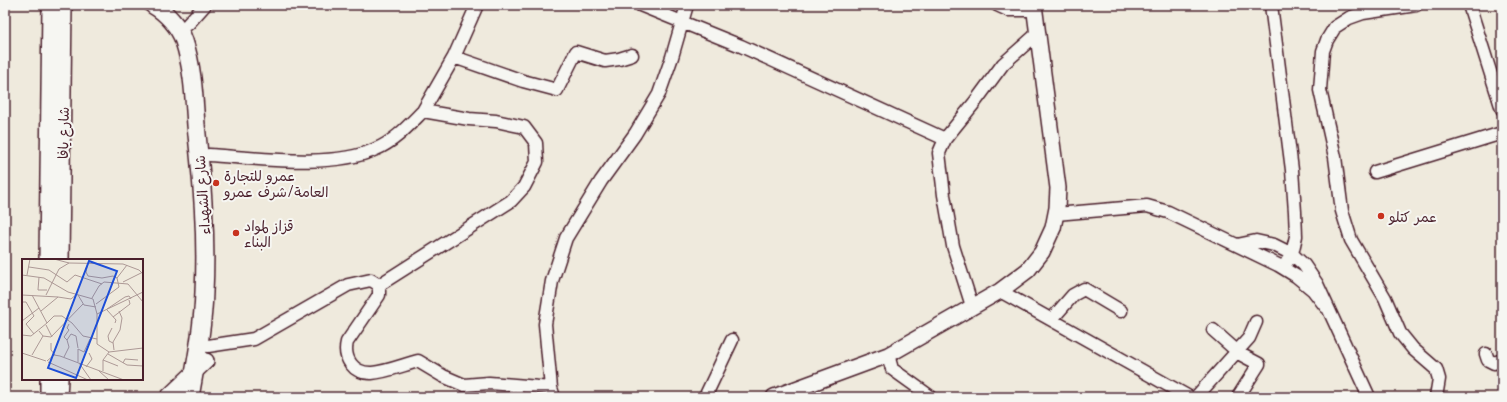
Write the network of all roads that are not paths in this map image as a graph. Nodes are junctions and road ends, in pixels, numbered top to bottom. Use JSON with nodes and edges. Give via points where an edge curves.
{"nodes":[{"id":1,"x":50,"y":5,"type":"edge"},
{"id":2,"x":64,"y":5,"type":"edge"},
{"id":3,"x":153,"y":5,"type":"edge"},
{"id":4,"x":170,"y":5,"type":"edge"},
{"id":5,"x":205,"y":5,"type":"edge"},
{"id":6,"x":477,"y":5,"type":"edge"},
{"id":7,"x":640,"y":5,"type":"edge"},
{"id":8,"x":687,"y":5,"type":"edge"},
{"id":9,"x":997,"y":5,"type":"edge"},
{"id":10,"x":1271,"y":5,"type":"edge"},
{"id":11,"x":1416,"y":5,"type":"edge"},
{"id":12,"x":1470,"y":5,"type":"edge"},
{"id":13,"x":1034,"y":7,"type":"edge"},
{"id":14,"x":682,"y":22,"type":"junction"},
{"id":15,"x":188,"y":24,"type":"junction"},
{"id":16,"x":1038,"y":33,"type":"junction"},
{"id":17,"x":632,"y":55,"type":"dead end"},
{"id":18,"x":454,"y":57,"type":"junction"},
{"id":19,"x":1502,"y":108,"type":"edge"},
{"id":20,"x":423,"y":111,"type":"junction"},
{"id":21,"x":1502,"y":133,"type":"edge"},
{"id":22,"x":945,"y":139,"type":"junction"},
{"id":23,"x":209,"y":155,"type":"junction"},
{"id":24,"x":1375,"y":172,"type":"dead end"},
{"id":25,"x":1056,"y":214,"type":"junction"},
{"id":26,"x":1237,"y":245,"type":"junction"},
{"id":27,"x":1292,"y":254,"type":"junction"},
{"id":28,"x":47,"y":259,"type":"edge"},
{"id":29,"x":61,"y":259,"type":"edge"},
{"id":30,"x":1283,"y":268,"type":"junction"},
{"id":31,"x":379,"y":285,"type":"junction"},
{"id":32,"x":1000,"y":291,"type":"junction"},
{"id":33,"x":972,"y":306,"type":"junction"},
{"id":34,"x":1326,"y":307,"type":"junction"},
{"id":35,"x":1121,"y":311,"type":"dead end"},
{"id":36,"x":1052,"y":319,"type":"junction"},
{"id":37,"x":1256,"y":322,"type":"dead end"},
{"id":38,"x":1213,"y":330,"type":"dead end"},
{"id":39,"x":732,"y":340,"type":"dead end"},
{"id":40,"x":1237,"y":351,"type":"junction"},
{"id":41,"x":1486,"y":354,"type":"dead end"},
{"id":42,"x":888,"y":356,"type":"junction"},
{"id":43,"x":203,"y":359,"type":"junction"},
{"id":44,"x":1502,"y":360,"type":"edge"},
{"id":45,"x":48,"y":380,"type":"edge"},
{"id":46,"x":60,"y":380,"type":"edge"},
{"id":47,"x":552,"y":393,"type":"edge"},
{"id":48,"x":48,"y":397,"type":"edge"},
{"id":49,"x":59,"y":397,"type":"edge"},
{"id":50,"x":168,"y":397,"type":"edge"},
{"id":51,"x":190,"y":397,"type":"edge"},
{"id":52,"x":201,"y":397,"type":"edge"},
{"id":53,"x":704,"y":397,"type":"edge"},
{"id":54,"x":774,"y":397,"type":"edge"},
{"id":55,"x":931,"y":397,"type":"edge"},
{"id":56,"x":1189,"y":397,"type":"edge"},
{"id":57,"x":1196,"y":397,"type":"edge"},
{"id":58,"x":1238,"y":397,"type":"edge"},
{"id":59,"x":1369,"y":397,"type":"edge"},
{"id":60,"x":1436,"y":397,"type":"edge"}],
"edges":[{"from":1,"to":28,"type":"street","name":"شارع يافا"},
{"from":2,"to":29,"type":"street","name":"شارع يافا"},
{"from":3,"to":43,"type":"main road","name":"شارع الشهداء","via":[[176,25],[184,41],[193,93],[205,241],[200,344]]},
{"from":4,"to":15,"type":"main road","name":"شارع الشهداء"},
{"from":5,"to":15,"type":"street"},
{"from":6,"to":18,"type":"street"},
{"from":7,"to":14,"type":"street"},
{"from":8,"to":14,"type":"street"},
{"from":9,"to":13,"type":"street","via":[[1008,10]]},
{"from":10,"to":27,"type":"street","via":[[1292,170],[1296,236]]},
{"from":11,"to":60,"type":"street","via":[[1363,13],[1335,27],[1324,48],[1320,90],[1335,157],[1342,211],[1351,240],[1385,298],[1400,334],[1413,350],[1436,369],[1439,379]]},
{"from":12,"to":19,"type":"street"},
{"from":13,"to":16,"type":"street"},
{"from":14,"to":22,"type":"street","via":[[741,46]]},
{"from":14,"to":47,"type":"street","via":[[659,94],[566,238],[552,281],[545,324]]},
{"from":15,"to":23,"type":"main road","name":"شارع الشهداء","via":[[198,49]]},
{"from":16,"to":22,"type":"street","via":[[1003,64]]},
{"from":16,"to":25,"type":"street","via":[[1058,188]]},
{"from":17,"to":18,"type":"street","via":[[605,61],[576,52],[557,90]]},
{"from":18,"to":20,"type":"street"},
{"from":20,"to":23,"type":"street","via":[[396,138],[354,158],[294,161]]},
{"from":20,"to":31,"type":"street","via":[[496,121],[524,128],[536,142],[537,162],[524,187],[511,201]]},
{"from":21,"to":24,"type":"street"},
{"from":22,"to":33,"type":"street","via":[[939,153],[944,195],[953,246]]},
{"from":23,"to":43,"type":"main road","name":"شارع الشهداء","via":[[214,243],[213,292]]},
{"from":25,"to":26,"type":"street","via":[[1147,206],[1168,212]]},
{"from":25,"to":32,"type":"street","via":[[1053,228],[1042,252],[1028,270]]},
{"from":26,"to":27,"type":"street","via":[[1256,241],[1274,245]]},
{"from":26,"to":30,"type":"street"},
{"from":27,"to":30,"type":"street"},
{"from":27,"to":34,"type":"street","via":[[1304,265],[1317,284]]},
{"from":30,"to":34,"type":"street","via":[[1313,290]]},
{"from":31,"to":43,"type":"street","via":[[371,280],[348,285],[254,339]]},
{"from":31,"to":47,"type":"street","via":[[379,295],[347,342],[346,358],[359,371],[371,373],[418,361],[442,376],[464,385],[489,384]]},
{"from":32,"to":33,"type":"street"},
{"from":32,"to":36,"type":"street"},
{"from":33,"to":42,"type":"street"},
{"from":34,"to":59,"type":"street"},
{"from":35,"to":36,"type":"street","via":[[1084,289],[1073,295]]},
{"from":36,"to":56,"type":"street"},
{"from":37,"to":40,"type":"street","via":[[1249,338]]},
{"from":38,"to":40,"type":"street"},
{"from":39,"to":53,"type":"street"},
{"from":40,"to":57,"type":"street"},
{"from":40,"to":58,"type":"street","via":[[1259,364]]},
{"from":41,"to":44,"type":"street","via":[[1488,360],[1494,363]]},
{"from":42,"to":54,"type":"street"},
{"from":42,"to":55,"type":"street","via":[[892,368]]},
{"from":43,"to":50,"type":"street"},
{"from":43,"to":51,"type":"main road","name":"شارع الشهداء"},
{"from":43,"to":52,"type":"main road","name":"شارع الشهداء"},
{"from":45,"to":48,"type":"street"},
{"from":46,"to":49,"type":"street"}]}
